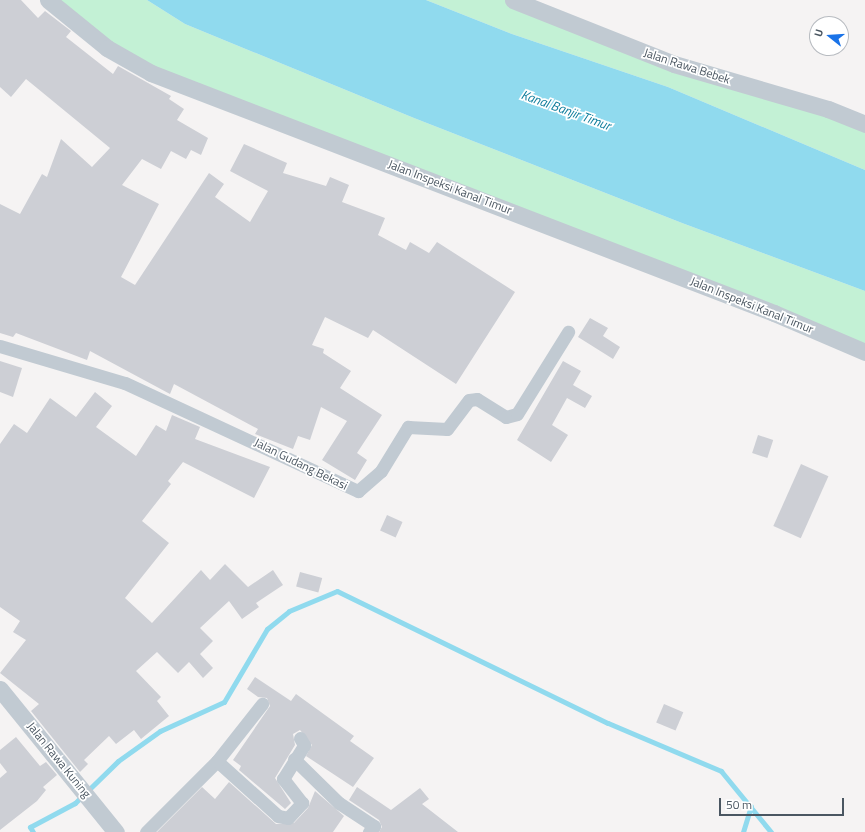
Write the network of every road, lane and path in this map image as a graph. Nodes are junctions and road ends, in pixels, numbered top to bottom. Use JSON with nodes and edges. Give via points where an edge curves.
{"nodes":[{"id":1,"x":48,"y":0,"type":"edge"},
{"id":2,"x":513,"y":0,"type":"edge"},
{"id":3,"x":865,"y":124,"type":"edge"},
{"id":4,"x":568,"y":332,"type":"dead end"},
{"id":5,"x":0,"y":346,"type":"edge"},
{"id":6,"x":865,"y":352,"type":"edge"},
{"id":7,"x":0,"y":689,"type":"edge"},
{"id":8,"x":262,"y":704,"type":"dead end"},
{"id":9,"x":300,"y":738,"type":"dead end"},
{"id":10,"x":294,"y":759,"type":"junction"},
{"id":11,"x":217,"y":761,"type":"junction"},
{"id":12,"x":116,"y":832,"type":"edge"},
{"id":13,"x":146,"y":832,"type":"edge"},
{"id":14,"x":369,"y":832,"type":"edge"}],
"edges":[{"from":1,"to":6,"type":"street","name":"Jalan Inspeksi Kanal Timur","via":[[107,48],[151,73],[774,312]]},
{"from":2,"to":3,"type":"street","name":"Jalan Rawa Bebek","via":[[674,64],[828,109]]},
{"from":4,"to":5,"type":"street","name":"Jalan Gudang Bekasi","via":[[517,414],[506,417],[477,399],[470,400],[447,429],[408,427],[380,471],[366,487],[358,491],[125,383]]},
{"from":7,"to":12,"type":"street","name":"Jalan Rawa Kuning"},
{"from":8,"to":11,"type":"street"},
{"from":9,"to":10,"type":"street","via":[[304,745]]},
{"from":10,"to":11,"type":"street","via":[[283,779],[302,803],[284,819]]},
{"from":10,"to":14,"type":"street","via":[[338,802],[374,826]]},
{"from":11,"to":13,"type":"street"}]}
